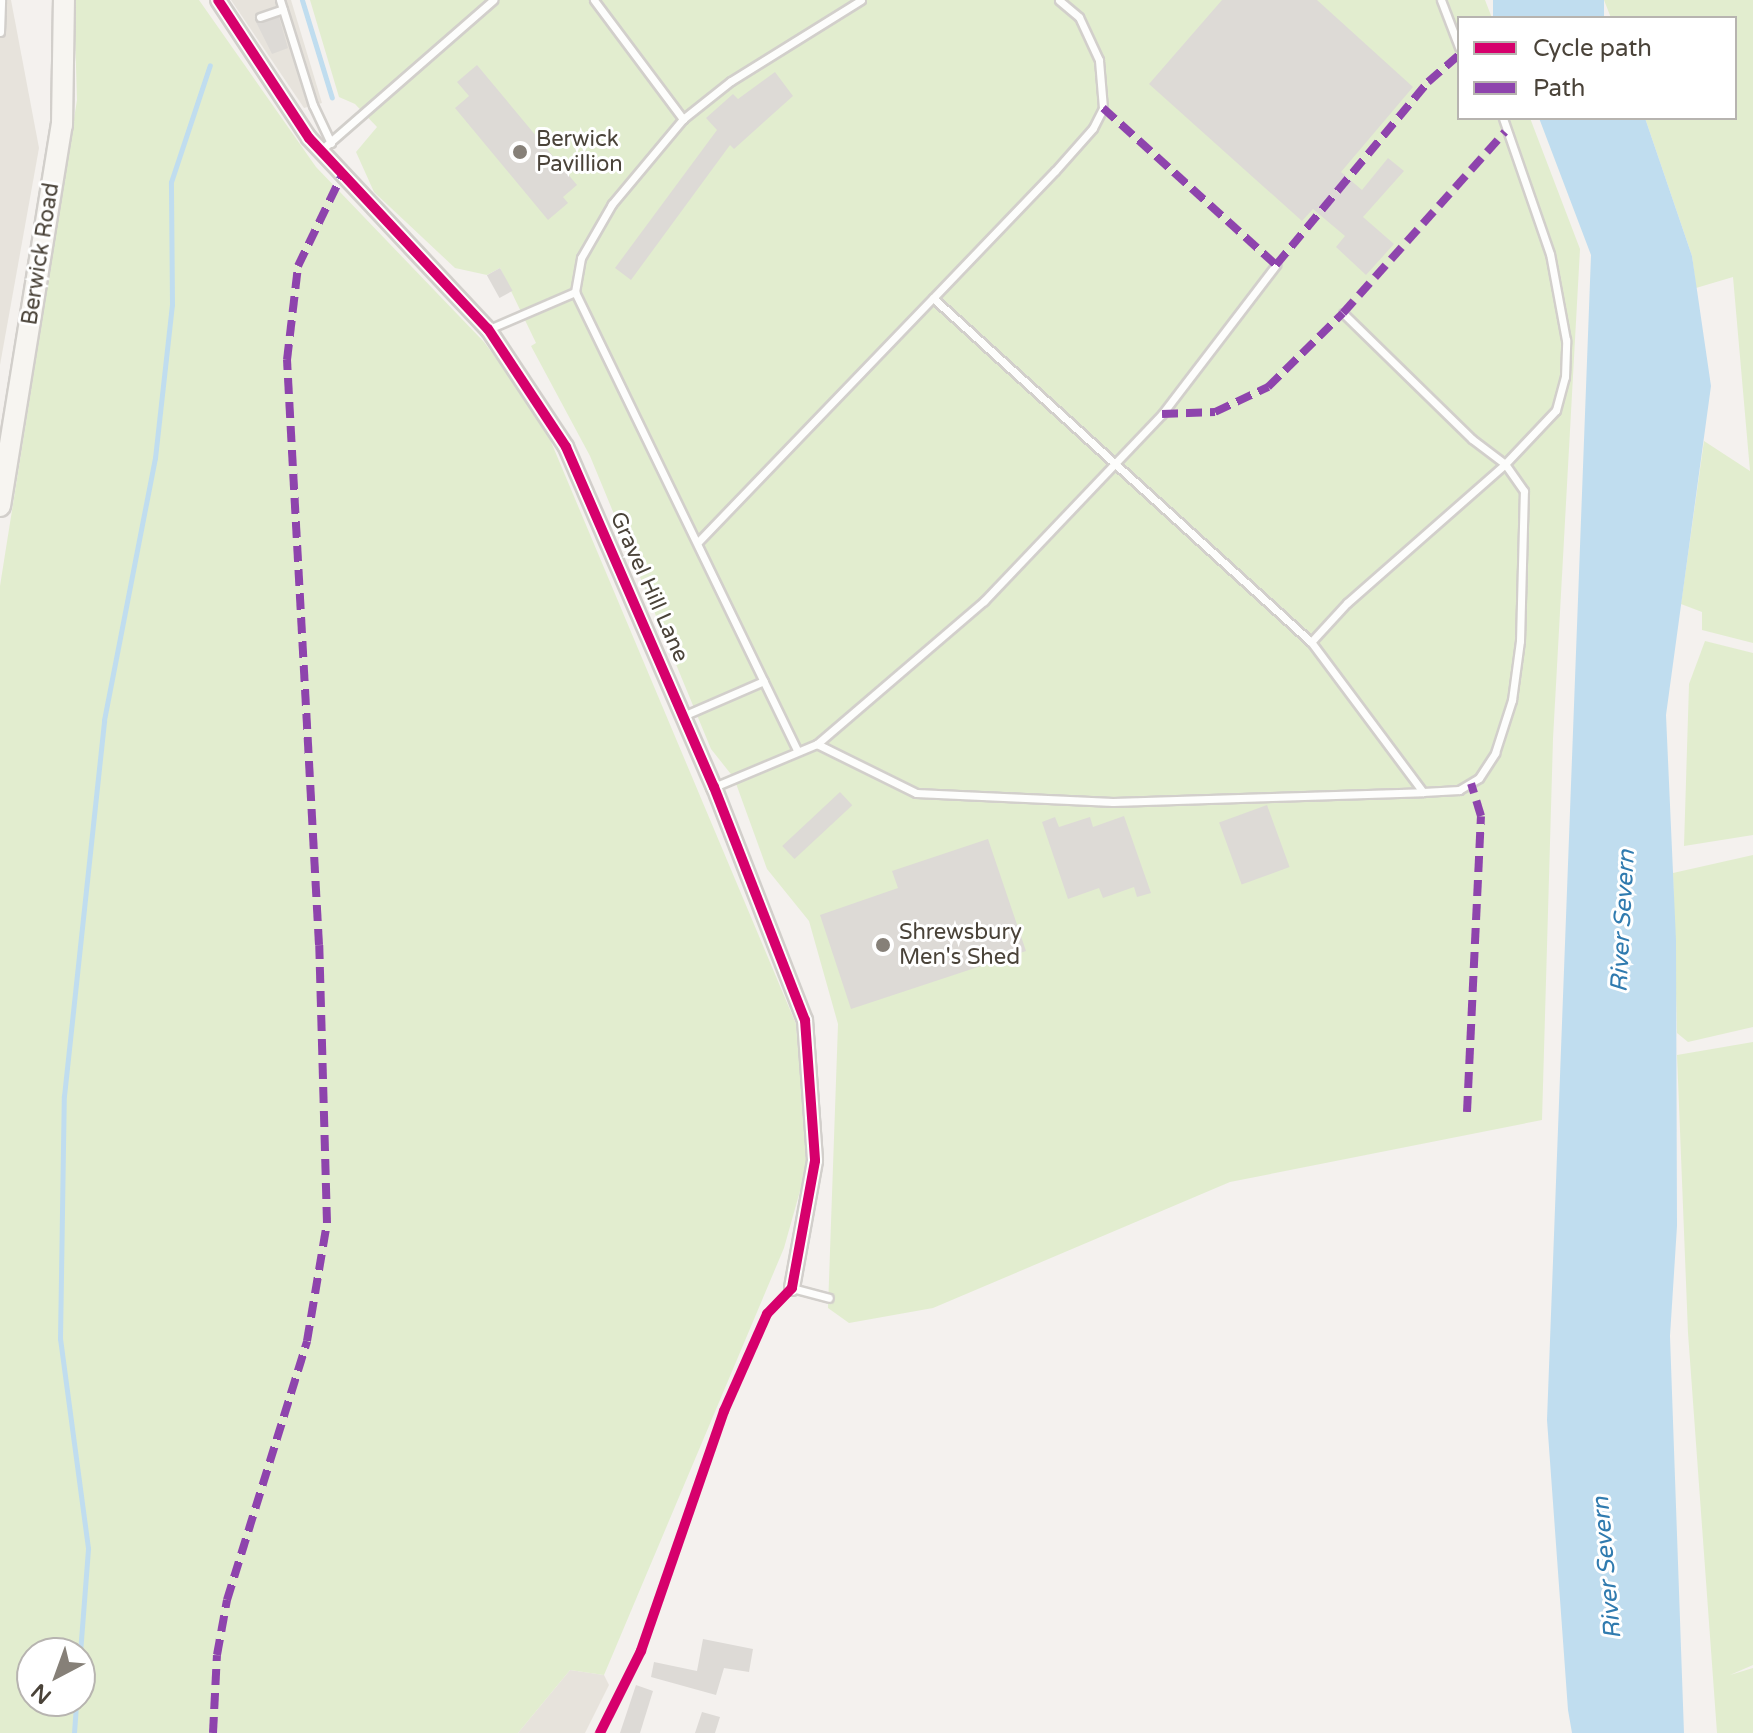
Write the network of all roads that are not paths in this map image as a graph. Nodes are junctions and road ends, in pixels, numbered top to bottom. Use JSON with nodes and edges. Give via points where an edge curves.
{"nodes":[{"id":1,"x":1,"y":0,"type":"edge"},
{"id":2,"x":64,"y":0,"type":"edge"},
{"id":3,"x":218,"y":0,"type":"edge"},
{"id":4,"x":280,"y":0,"type":"edge"},
{"id":5,"x":493,"y":0,"type":"edge"},
{"id":6,"x":594,"y":0,"type":"edge"},
{"id":7,"x":861,"y":0,"type":"edge"},
{"id":8,"x":1059,"y":0,"type":"edge"},
{"id":9,"x":1441,"y":0,"type":"edge"},
{"id":10,"x":283,"y":9,"type":"junction"},
{"id":11,"x":260,"y":17,"type":"dead end"},
{"id":12,"x":0,"y":32,"type":"edge"},
{"id":13,"x":1457,"y":42,"type":"edge"},
{"id":14,"x":683,"y":119,"type":"junction"},
{"id":15,"x":1504,"y":120,"type":"edge"},
{"id":16,"x":325,"y":147,"type":"junction"},
{"id":17,"x":1276,"y":265,"type":"dead end"},
{"id":18,"x":575,"y":292,"type":"junction"},
{"id":19,"x":933,"y":298,"type":"junction"},
{"id":20,"x":1343,"y":313,"type":"dead end"},
{"id":21,"x":488,"y":329,"type":"junction"},
{"id":22,"x":1505,"y":464,"type":"junction"},
{"id":23,"x":1114,"y":466,"type":"junction"},
{"id":24,"x":0,"y":506,"type":"edge"},
{"id":25,"x":699,"y":541,"type":"junction"},
{"id":26,"x":1311,"y":642,"type":"junction"},
{"id":27,"x":764,"y":681,"type":"junction"},
{"id":28,"x":683,"y":716,"type":"junction"},
{"id":29,"x":817,"y":744,"type":"junction"},
{"id":30,"x":797,"y":750,"type":"junction"},
{"id":31,"x":714,"y":787,"type":"junction"},
{"id":32,"x":1423,"y":792,"type":"junction"},
{"id":33,"x":792,"y":1288,"type":"joint"},
{"id":34,"x":829,"y":1298,"type":"dead end"}],
"edges":[{"from":1,"to":12,"type":"lane"},
{"from":2,"to":24,"type":"main road","name":"Berwick Road","via":[[62,125]]},
{"from":3,"to":16,"type":"street","name":"Gravel Hill Lane"},
{"from":4,"to":10,"type":"lane"},
{"from":5,"to":16,"type":"lane"},
{"from":6,"to":14,"type":"lane"},
{"from":7,"to":14,"type":"lane","via":[[731,81]]},
{"from":8,"to":19,"type":"lane","via":[[1079,17],[1099,60],[1103,108],[1093,128],[1055,171]]},
{"from":9,"to":13,"type":"lane"},
{"from":10,"to":11,"type":"lane"},
{"from":10,"to":16,"type":"lane"},
{"from":14,"to":18,"type":"lane","via":[[612,204],[581,258]]},
{"from":15,"to":22,"type":"lane","via":[[1550,254],[1566,340],[1565,377],[1556,410]]},
{"from":16,"to":21,"type":"street","name":"Gravel Hill Lane"},
{"from":17,"to":23,"type":"lane","via":[[1162,414]]},
{"from":18,"to":21,"type":"lane"},
{"from":18,"to":25,"type":"lane"},
{"from":19,"to":23,"type":"lane"},
{"from":19,"to":25,"type":"lane"},
{"from":20,"to":22,"type":"lane","via":[[1472,439]]},
{"from":21,"to":28,"type":"street","name":"Gravel Hill Lane","via":[[566,447]]},
{"from":22,"to":26,"type":"lane","via":[[1347,603]]},
{"from":22,"to":32,"type":"lane","via":[[1524,491],[1520,641],[1512,700],[1495,753],[1479,778],[1459,790]]},
{"from":23,"to":26,"type":"lane"},
{"from":23,"to":29,"type":"lane","via":[[984,601]]},
{"from":25,"to":27,"type":"lane"},
{"from":26,"to":32,"type":"lane"},
{"from":27,"to":28,"type":"lane"},
{"from":27,"to":30,"type":"lane"},
{"from":28,"to":31,"type":"street","name":"Gravel Hill Lane"},
{"from":29,"to":30,"type":"lane"},
{"from":29,"to":32,"type":"lane","via":[[916,793],[1113,802]]},
{"from":30,"to":31,"type":"lane"},
{"from":31,"to":33,"type":"street","name":"Gravel Hill Lane","via":[[805,1020],[815,1161]]},
{"from":33,"to":34,"type":"lane"}]}
